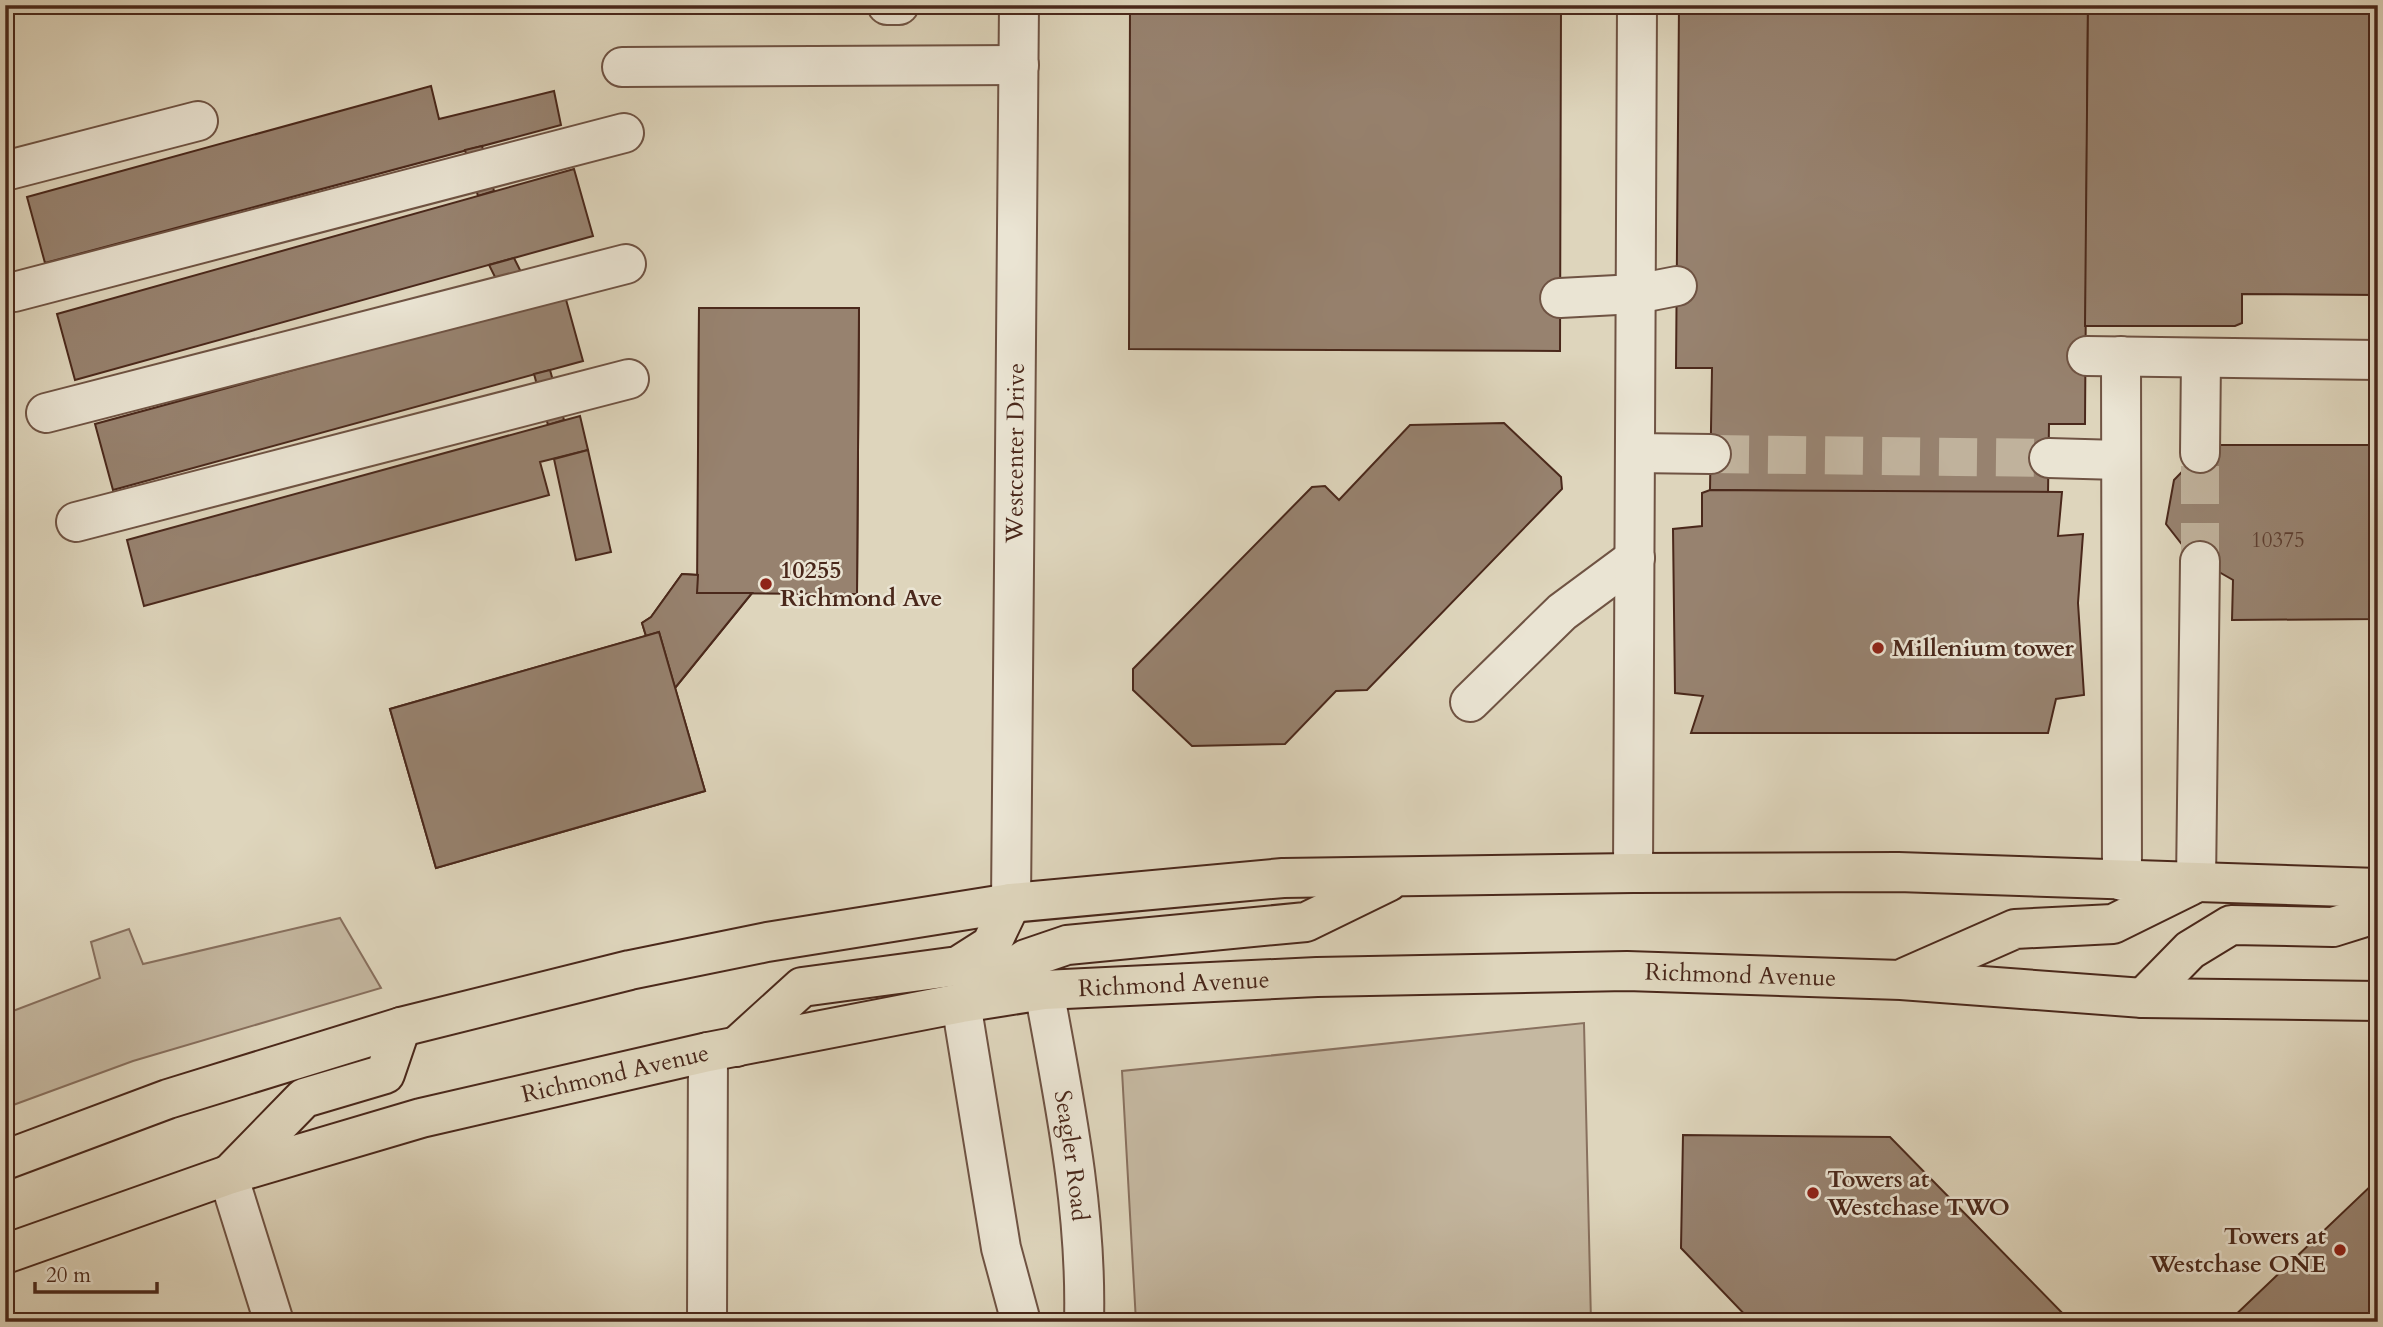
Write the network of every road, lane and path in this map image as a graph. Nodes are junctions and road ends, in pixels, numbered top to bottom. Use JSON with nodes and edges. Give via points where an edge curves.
{"nodes":[{"id":1,"x":887,"y":5,"type":"edge"},
{"id":2,"x":899,"y":5,"type":"edge"},
{"id":3,"x":1019,"y":5,"type":"edge"},
{"id":4,"x":1637,"y":5,"type":"edge"},
{"id":5,"x":1019,"y":65,"type":"junction"},
{"id":6,"x":622,"y":66,"type":"dead end"},
{"id":7,"x":198,"y":121,"type":"dead end"},
{"id":8,"x":624,"y":133,"type":"dead end"},
{"id":9,"x":5,"y":171,"type":"edge"},
{"id":10,"x":626,"y":264,"type":"dead end"},
{"id":11,"x":1677,"y":286,"type":"dead end"},
{"id":12,"x":14,"y":292,"type":"dead end"},
{"id":13,"x":1636,"y":293,"type":"junction"},
{"id":14,"x":1560,"y":298,"type":"dead end"},
{"id":15,"x":2202,"y":358,"type":"junction"},
{"id":16,"x":2378,"y":360,"type":"edge"},
{"id":17,"x":629,"y":379,"type":"dead end"},
{"id":18,"x":46,"y":412,"type":"dead end"},
{"id":19,"x":1635,"y":453,"type":"junction"},
{"id":20,"x":2200,"y":453,"type":"tunnel mouth"},
{"id":21,"x":1711,"y":454,"type":"tunnel mouth"},
{"id":22,"x":2049,"y":458,"type":"tunnel mouth"},
{"id":23,"x":2119,"y":460,"type":"junction"},
{"id":24,"x":76,"y":522,"type":"dead end"},
{"id":25,"x":1635,"y":558,"type":"junction"},
{"id":26,"x":2200,"y":561,"type":"tunnel mouth"},
{"id":27,"x":1470,"y":702,"type":"dead end"},
{"id":28,"x":1633,"y":873,"type":"junction"},
{"id":29,"x":1399,"y":877,"type":"junction"},
{"id":30,"x":2122,"y":881,"type":"junction"},
{"id":31,"x":2196,"y":883,"type":"junction"},
{"id":32,"x":2378,"y":888,"type":"edge"},
{"id":33,"x":1011,"y":903,"type":"junction"},
{"id":34,"x":2378,"y":913,"type":"edge"},
{"id":35,"x":1901,"y":979,"type":"junction"},
{"id":36,"x":1044,"y":990,"type":"junction"},
{"id":37,"x":2143,"y":998,"type":"junction"},
{"id":38,"x":2378,"y":1001,"type":"edge"},
{"id":39,"x":961,"y":1003,"type":"junction"},
{"id":40,"x":401,"y":1027,"type":"junction"},
{"id":41,"x":722,"y":1049,"type":"junction"},
{"id":42,"x":5,"y":1160,"type":"edge"},
{"id":43,"x":228,"y":1175,"type":"junction"},
{"id":44,"x":5,"y":1254,"type":"edge"},
{"id":45,"x":274,"y":1322,"type":"edge"},
{"id":46,"x":708,"y":1322,"type":"edge"},
{"id":47,"x":1021,"y":1322,"type":"edge"},
{"id":48,"x":1084,"y":1322,"type":"edge"}],
"edges":[{"from":1,"to":2,"type":"street"},
{"from":3,"to":5,"type":"street","name":"Westcenter Drive"},
{"from":4,"to":13,"type":"street"},
{"from":5,"to":6,"type":"street"},
{"from":5,"to":33,"type":"street","name":"Westcenter Drive"},
{"from":7,"to":9,"type":"street"},
{"from":8,"to":12,"type":"street"},
{"from":10,"to":18,"type":"street"},
{"from":11,"to":13,"type":"street"},
{"from":13,"to":14,"type":"street"},
{"from":13,"to":19,"type":"street"},
{"from":15,"to":16,"type":"street"},
{"from":15,"to":20,"type":"street"},
{"from":15,"to":23,"type":"street","via":[[2104,356]]},
{"from":17,"to":24,"type":"street"},
{"from":19,"to":21,"type":"street"},
{"from":19,"to":25,"type":"street"},
{"from":22,"to":23,"type":"street"},
{"from":23,"to":30,"type":"street"},
{"from":25,"to":27,"type":"street","via":[[1562,612]]},
{"from":25,"to":28,"type":"street"},
{"from":26,"to":31,"type":"street"},
{"from":28,"to":29,"type":"main road"},
{"from":28,"to":30,"type":"main road","via":[[1898,872]]},
{"from":29,"to":33,"type":"main road","via":[[1283,878]]},
{"from":29,"to":39,"type":"main road","via":[[1306,922],[1067,945],[1026,959]]},
{"from":30,"to":31,"type":"main road"},
{"from":31,"to":32,"type":"main road"},
{"from":31,"to":35,"type":"main road","via":[[2113,924],[2015,929]]},
{"from":33,"to":40,"type":"main road","via":[[767,942],[630,970]]},
{"from":33,"to":41,"type":"main road","via":[[991,945],[958,967],[802,987]]},
{"from":34,"to":37,"type":"main road","via":[[2333,927],[2231,925],[2190,950]]},
{"from":35,"to":36,"type":"main road","name":"Richmond Avenue","via":[[1628,971]]},
{"from":35,"to":37,"type":"main road","name":"Richmond Avenue"},
{"from":36,"to":39,"type":"main road","name":"Richmond Avenue"},
{"from":36,"to":48,"type":"street","name":"Seagler Road","via":[[1077,1170],[1086,1278]]},
{"from":37,"to":38,"type":"main road","name":"Richmond Avenue"},
{"from":39,"to":41,"type":"main road","name":"Richmond Avenue"},
{"from":39,"to":47,"type":"street","via":[[1001,1248]]},
{"from":40,"to":42,"type":"main road","via":[[168,1099]]},
{"from":40,"to":43,"type":"main road","via":[[385,1074],[304,1098]]},
{"from":41,"to":43,"type":"main road","name":"Richmond Avenue","via":[[421,1118]]},
{"from":41,"to":46,"type":"street"},
{"from":43,"to":44,"type":"main road","name":"Richmond Avenue"},
{"from":43,"to":45,"type":"street"}]}
